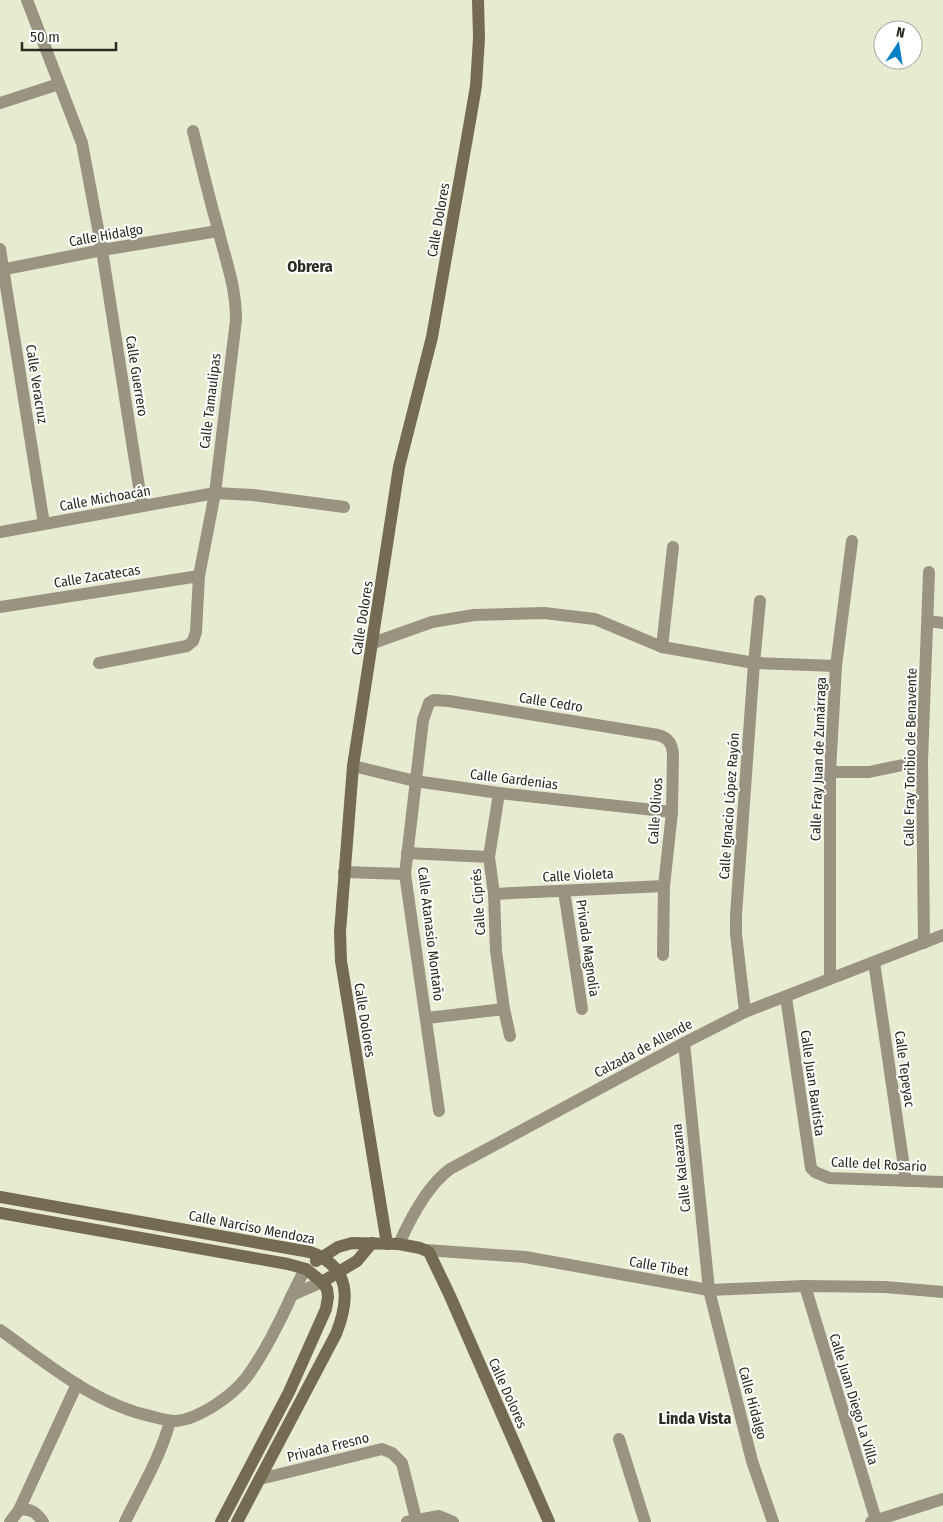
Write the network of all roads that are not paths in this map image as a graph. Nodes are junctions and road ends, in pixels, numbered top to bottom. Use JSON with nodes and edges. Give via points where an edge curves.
{"nodes":[{"id":1,"x":27,"y":0,"type":"edge"},
{"id":2,"x":478,"y":0,"type":"edge"},
{"id":3,"x":59,"y":84,"type":"junction"},
{"id":4,"x":0,"y":103,"type":"edge"},
{"id":5,"x":193,"y":131,"type":"dead end"},
{"id":6,"x":218,"y":231,"type":"junction"},
{"id":7,"x":0,"y":249,"type":"edge"},
{"id":8,"x":102,"y":250,"type":"junction"},
{"id":9,"x":2,"y":269,"type":"edge"},
{"id":10,"x":215,"y":494,"type":"junction"},
{"id":11,"x":142,"y":506,"type":"junction"},
{"id":12,"x":344,"y":507,"type":"dead end"},
{"id":13,"x":44,"y":524,"type":"junction"},
{"id":14,"x":0,"y":532,"type":"edge"},
{"id":15,"x":852,"y":541,"type":"dead end"},
{"id":16,"x":674,"y":547,"type":"dead end"},
{"id":17,"x":929,"y":572,"type":"dead end"},
{"id":18,"x":199,"y":576,"type":"junction"},
{"id":19,"x":760,"y":601,"type":"dead end"},
{"id":20,"x":0,"y":607,"type":"edge"},
{"id":21,"x":928,"y":621,"type":"junction"},
{"id":22,"x":943,"y":623,"type":"edge"},
{"id":23,"x":373,"y":642,"type":"junction"},
{"id":24,"x":662,"y":647,"type":"junction"},
{"id":25,"x":754,"y":662,"type":"junction"},
{"id":26,"x":99,"y":663,"type":"dead end"},
{"id":27,"x":836,"y":666,"type":"junction"},
{"id":28,"x":429,"y":703,"type":"joint"},
{"id":29,"x":668,"y":739,"type":"joint"},
{"id":30,"x":922,"y":761,"type":"junction"},
{"id":31,"x":353,"y":766,"type":"junction"},
{"id":32,"x":830,"y":772,"type":"junction"},
{"id":33,"x":415,"y":781,"type":"junction"},
{"id":34,"x":499,"y":792,"type":"junction"},
{"id":35,"x":672,"y":812,"type":"junction"},
{"id":36,"x":407,"y":853,"type":"junction"},
{"id":37,"x":489,"y":857,"type":"junction"},
{"id":38,"x":344,"y":872,"type":"junction"},
{"id":39,"x":405,"y":874,"type":"junction"},
{"id":40,"x":664,"y":886,"type":"junction"},
{"id":41,"x":564,"y":891,"type":"junction"},
{"id":42,"x":494,"y":894,"type":"junction"},
{"id":43,"x":943,"y":936,"type":"edge"},
{"id":44,"x":924,"y":943,"type":"junction"},
{"id":45,"x":663,"y":955,"type":"dead end"},
{"id":46,"x":874,"y":962,"type":"junction"},
{"id":47,"x":830,"y":978,"type":"junction"},
{"id":48,"x":786,"y":997,"type":"junction"},
{"id":49,"x":504,"y":1009,"type":"junction"},
{"id":50,"x":582,"y":1010,"type":"dead end"},
{"id":51,"x":745,"y":1012,"type":"junction"},
{"id":52,"x":426,"y":1018,"type":"junction"},
{"id":53,"x":510,"y":1036,"type":"dead end"},
{"id":54,"x":684,"y":1043,"type":"junction"},
{"id":55,"x":439,"y":1111,"type":"dead end"},
{"id":56,"x":815,"y":1172,"type":"joint"},
{"id":57,"x":906,"y":1181,"type":"junction"},
{"id":58,"x":943,"y":1182,"type":"edge"},
{"id":59,"x":0,"y":1197,"type":"edge"},
{"id":60,"x":0,"y":1213,"type":"edge"},
{"id":61,"x":372,"y":1243,"type":"junction"},
{"id":62,"x":393,"y":1244,"type":"junction"},
{"id":63,"x":426,"y":1250,"type":"junction"},
{"id":64,"x":322,"y":1256,"type":"junction"},
{"id":65,"x":306,"y":1269,"type":"junction"},
{"id":66,"x":339,"y":1271,"type":"junction"},
{"id":67,"x":322,"y":1282,"type":"junction"},
{"id":68,"x":805,"y":1286,"type":"junction"},
{"id":69,"x":709,"y":1290,"type":"junction"},
{"id":70,"x":943,"y":1292,"type":"edge"},
{"id":71,"x":292,"y":1295,"type":"junction"},
{"id":72,"x":0,"y":1330,"type":"edge"},
{"id":73,"x":77,"y":1384,"type":"junction"},
{"id":74,"x":288,"y":1392,"type":"junction"},
{"id":75,"x":301,"y":1400,"type":"junction"},
{"id":76,"x":170,"y":1421,"type":"junction"},
{"id":77,"x":619,"y":1439,"type":"dead end"},
{"id":78,"x":260,"y":1479,"type":"junction"},
{"id":79,"x":943,"y":1498,"type":"edge"},
{"id":80,"x":19,"y":1510,"type":"junction"},
{"id":81,"x":412,"y":1520,"type":"edge"},
{"id":82,"x":874,"y":1521,"type":"edge"},
{"id":83,"x":10,"y":1522,"type":"edge"},
{"id":84,"x":43,"y":1522,"type":"edge"},
{"id":85,"x":124,"y":1522,"type":"edge"},
{"id":86,"x":221,"y":1522,"type":"edge"},
{"id":87,"x":238,"y":1522,"type":"edge"},
{"id":88,"x":453,"y":1522,"type":"edge"},
{"id":89,"x":549,"y":1522,"type":"edge"},
{"id":90,"x":645,"y":1522,"type":"edge"},
{"id":91,"x":773,"y":1522,"type":"edge"}],
"edges":[{"from":1,"to":3,"type":"street","name":"Calle Guerrero"},
{"from":2,"to":23,"type":"street","name":"Calle Dolores","via":[[479,38],[472,112],[432,337],[399,467]]},
{"from":3,"to":4,"type":"street"},
{"from":3,"to":8,"type":"street","name":"Calle Guerrero","via":[[82,143]]},
{"from":5,"to":6,"type":"street","name":"Calle Tamaulipas"},
{"from":6,"to":8,"type":"street","name":"Calle Hidalgo"},
{"from":6,"to":10,"type":"street","name":"Calle Tamaulipas","via":[[234,284],[236,320]]},
{"from":7,"to":9,"type":"street","name":"Calle Veracruz"},
{"from":8,"to":9,"type":"street","name":"Calle Hidalgo"},
{"from":8,"to":11,"type":"street","name":"Calle Guerrero"},
{"from":9,"to":13,"type":"street","name":"Calle Veracruz"},
{"from":10,"to":11,"type":"street","name":"Calle Michoacán"},
{"from":10,"to":12,"type":"street","name":"Calle Michoacán","via":[[253,494]]},
{"from":10,"to":18,"type":"street","name":"Calle Tamaulipas"},
{"from":11,"to":13,"type":"street","name":"Calle Michoacán"},
{"from":13,"to":14,"type":"street","name":"Calle Michoacán"},
{"from":15,"to":27,"type":"street","name":"Calle Fray Juan de Zumárraga"},
{"from":16,"to":24,"type":"street"},
{"from":17,"to":21,"type":"street","name":"Calle Fray Toribio de Benavente"},
{"from":18,"to":20,"type":"street","name":"Calle Zacatecas"},
{"from":18,"to":26,"type":"street","name":"Calle Tamaulipas","via":[[196,632],[192,643]]},
{"from":19,"to":25,"type":"street","name":"Calle Ignacio López Rayón"},
{"from":21,"to":22,"type":"street"},
{"from":21,"to":30,"type":"street","name":"Calle Fray Toribio de Benavente"},
{"from":23,"to":24,"type":"street","via":[[432,622],[474,615],[544,613],[595,619]]},
{"from":23,"to":31,"type":"street","name":"Calle Dolores"},
{"from":24,"to":25,"type":"street"},
{"from":25,"to":27,"type":"street"},
{"from":25,"to":51,"type":"street","name":"Calle Ignacio López Rayón","via":[[736,915]]},
{"from":27,"to":32,"type":"street","name":"Calle Fray Juan de Zumárraga"},
{"from":28,"to":29,"type":"street","name":"Calle Cedro","via":[[449,700]]},
{"from":28,"to":33,"type":"street","name":"Calle Atanasio Montaño","via":[[423,720]]},
{"from":29,"to":35,"type":"street","name":"Calle Olivos","via":[[673,754]]},
{"from":30,"to":32,"type":"street","via":[[869,772]]},
{"from":30,"to":44,"type":"street","name":"Calle Fray Toribio de Benavente"},
{"from":31,"to":33,"type":"street","name":"Calle Gardenias"},
{"from":31,"to":38,"type":"street","name":"Calle Dolores"},
{"from":32,"to":47,"type":"street","name":"Calle Fray Juan de Zumárraga"},
{"from":33,"to":34,"type":"street","name":"Calle Gardenias"},
{"from":33,"to":36,"type":"street","name":"Calle Atanasio Montaño"},
{"from":34,"to":35,"type":"street","name":"Calle Gardenias"},
{"from":34,"to":37,"type":"street","name":"Calle Ciprés"},
{"from":35,"to":40,"type":"street","name":"Calle Olivos"},
{"from":36,"to":37,"type":"street"},
{"from":36,"to":39,"type":"street","name":"Calle Atanasio Montaño"},
{"from":37,"to":42,"type":"street","name":"Calle Ciprés"},
{"from":38,"to":39,"type":"street"},
{"from":38,"to":62,"type":"street","name":"Calle Dolores","via":[[341,961]]},
{"from":39,"to":52,"type":"street","name":"Calle Atanasio Montaño"},
{"from":40,"to":41,"type":"street","name":"Calle Violeta"},
{"from":40,"to":45,"type":"street","name":"Calle Olivos"},
{"from":41,"to":42,"type":"street","name":"Calle Violeta"},
{"from":41,"to":50,"type":"street","name":"Privada Magnolia"},
{"from":42,"to":49,"type":"street","name":"Calle Ciprés"},
{"from":43,"to":44,"type":"street","name":"Calzada de Allende"},
{"from":44,"to":46,"type":"street","name":"Calzada de Allende"},
{"from":46,"to":47,"type":"street","name":"Calzada de Allende"},
{"from":46,"to":57,"type":"street","name":"Calle Tepeyac"},
{"from":47,"to":48,"type":"street","name":"Calzada de Allende"},
{"from":48,"to":51,"type":"street","name":"Calzada de Allende"},
{"from":48,"to":56,"type":"street","name":"Calle Juan Bautista","via":[[810,1163]]},
{"from":49,"to":52,"type":"street"},
{"from":49,"to":53,"type":"street","name":"Calle Ciprés"},
{"from":51,"to":54,"type":"street","name":"Calzada de Allende"},
{"from":52,"to":55,"type":"street","name":"Calle Atanasio Montaño"},
{"from":54,"to":62,"type":"street","name":"Calzada de Allende","via":[[450,1169],[439,1179]]},
{"from":54,"to":69,"type":"street","name":"Calle Kaleazana"},
{"from":56,"to":57,"type":"street","name":"Calle del Rosario","via":[[829,1178]]},
{"from":57,"to":58,"type":"street","name":"Calle del Rosario"},
{"from":59,"to":64,"type":"street","name":"Calle Narciso Mendoza"},
{"from":60,"to":65,"type":"street"},
{"from":61,"to":62,"type":"street","name":"Calle Tibet"},
{"from":61,"to":64,"type":"street","name":"Calle Tibet","via":[[346,1244]]},
{"from":61,"to":66,"type":"street","via":[[357,1261]]},
{"from":62,"to":63,"type":"street","name":"Calle Tibet"},
{"from":63,"to":69,"type":"street","name":"Calle Tibet","via":[[525,1257]]},
{"from":63,"to":89,"type":"street","name":"Calle Dolores","via":[[450,1296]]},
{"from":64,"to":65,"type":"street","name":"Calle Tibet"},
{"from":64,"to":66,"type":"street","name":"Calle Narciso Mendoza"},
{"from":65,"to":67,"type":"street"},
{"from":65,"to":71,"type":"street"},
{"from":66,"to":67,"type":"street"},
{"from":66,"to":75,"type":"street","via":[[346,1296],[340,1323]]},
{"from":67,"to":71,"type":"street"},
{"from":67,"to":74,"type":"street","via":[[328,1297],[324,1317]]},
{"from":68,"to":69,"type":"street","name":"Calle Tibet"},
{"from":68,"to":70,"type":"street","name":"Calle Tibet"},
{"from":68,"to":82,"type":"street","name":"Calle Juan Diego La Villa"},
{"from":69,"to":91,"type":"street","name":"Calle Hidalgo","via":[[747,1442]]},
{"from":71,"to":76,"type":"street","via":[[246,1379],[216,1404],[190,1418]]},
{"from":72,"to":73,"type":"street"},
{"from":73,"to":76,"type":"street","via":[[122,1408]]},
{"from":73,"to":80,"type":"street"},
{"from":74,"to":75,"type":"street"},
{"from":74,"to":86,"type":"street"},
{"from":75,"to":78,"type":"street"},
{"from":76,"to":85,"type":"street","via":[[157,1458]]},
{"from":77,"to":90,"type":"street"},
{"from":78,"to":81,"type":"street","name":"Privada Fresno","via":[[382,1449],[402,1463]]},
{"from":78,"to":87,"type":"street"},
{"from":79,"to":82,"type":"street"},
{"from":80,"to":83,"type":"street"},
{"from":80,"to":84,"type":"street","via":[[35,1512]]},
{"from":81,"to":88,"type":"street","via":[[439,1516]]}]}
